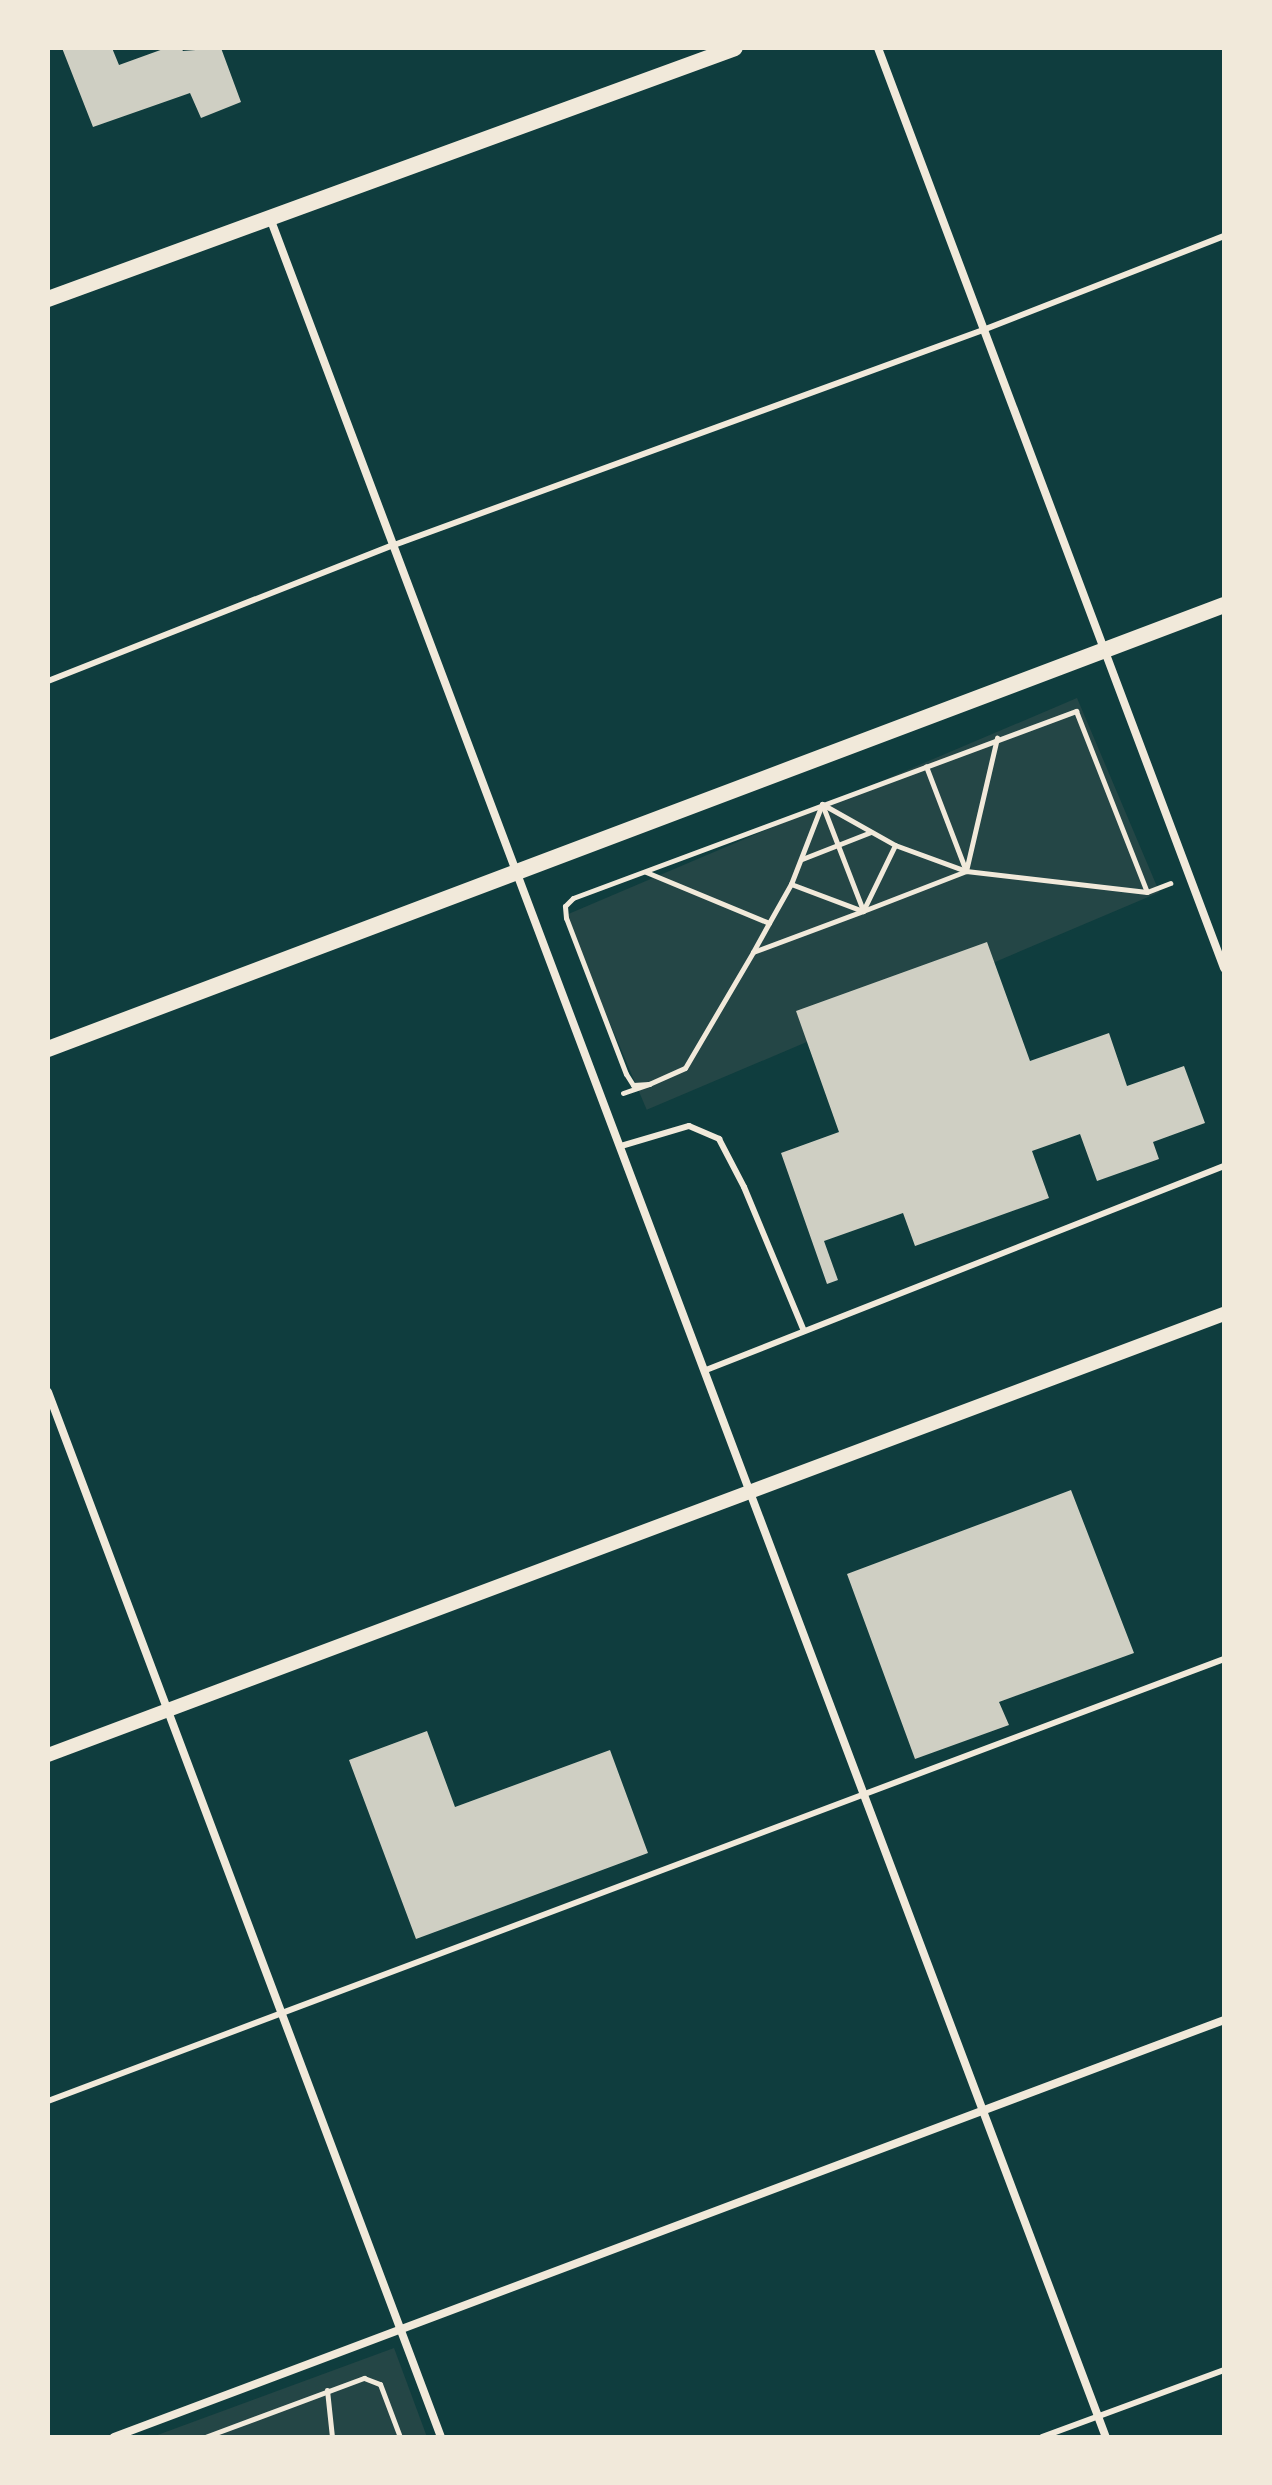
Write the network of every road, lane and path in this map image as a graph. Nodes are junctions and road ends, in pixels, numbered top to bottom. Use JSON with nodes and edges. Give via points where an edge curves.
{"nodes":[{"id":1,"x":735,"y":48,"type":"edge"},
{"id":2,"x":878,"y":48,"type":"edge"},
{"id":3,"x":270,"y":217,"type":"junction"},
{"id":4,"x":1224,"y":236,"type":"edge"},
{"id":5,"x":48,"y":299,"type":"edge"},
{"id":6,"x":983,"y":330,"type":"junction"},
{"id":7,"x":394,"y":545,"type":"junction"},
{"id":8,"x":1224,"y":605,"type":"edge"},
{"id":9,"x":1103,"y":651,"type":"junction"},
{"id":10,"x":48,"y":681,"type":"edge"},
{"id":11,"x":997,"y":738,"type":"junction"},
{"id":12,"x":926,"y":766,"type":"junction"},
{"id":13,"x":822,"y":804,"type":"junction"},
{"id":14,"x":872,"y":832,"type":"junction"},
{"id":15,"x":838,"y":844,"type":"junction"},
{"id":16,"x":895,"y":845,"type":"junction"},
{"id":17,"x":801,"y":859,"type":"junction"},
{"id":18,"x":966,"y":871,"type":"junction"},
{"id":19,"x":645,"y":872,"type":"junction"},
{"id":20,"x":517,"y":873,"type":"junction"},
{"id":21,"x":1189,"y":876,"type":"junction"},
{"id":22,"x":791,"y":884,"type":"junction"},
{"id":23,"x":1147,"y":892,"type":"junction"},
{"id":24,"x":863,"y":911,"type":"junction"},
{"id":25,"x":769,"y":923,"type":"junction"},
{"id":26,"x":753,"y":952,"type":"junction"},
{"id":27,"x":1223,"y":962,"type":"edge"},
{"id":28,"x":48,"y":1049,"type":"edge"},
{"id":29,"x":649,"y":1084,"type":"junction"},
{"id":30,"x":603,"y":1100,"type":"junction"},
{"id":31,"x":621,"y":1146,"type":"junction"},
{"id":32,"x":1224,"y":1166,"type":"edge"},
{"id":33,"x":1224,"y":1314,"type":"edge"},
{"id":34,"x":804,"y":1331,"type":"junction"},
{"id":35,"x":706,"y":1370,"type":"junction"},
{"id":36,"x":48,"y":1392,"type":"edge"},
{"id":37,"x":752,"y":1492,"type":"junction"},
{"id":38,"x":1224,"y":1659,"type":"edge"},
{"id":39,"x":169,"y":1710,"type":"junction"},
{"id":40,"x":48,"y":1755,"type":"edge"},
{"id":41,"x":866,"y":1795,"type":"junction"},
{"id":42,"x":282,"y":2012,"type":"junction"},
{"id":43,"x":1224,"y":2020,"type":"edge"},
{"id":44,"x":48,"y":2101,"type":"edge"},
{"id":45,"x":983,"y":2110,"type":"junction"},
{"id":46,"x":401,"y":2329,"type":"junction"},
{"id":47,"x":1224,"y":2370,"type":"edge"},
{"id":48,"x":322,"y":2377,"type":"dead end"},
{"id":49,"x":328,"y":2392,"type":"junction"},
{"id":50,"x":1098,"y":2416,"type":"junction"},
{"id":51,"x":114,"y":2437,"type":"edge"},
{"id":52,"x":205,"y":2437,"type":"edge"},
{"id":53,"x":332,"y":2437,"type":"edge"},
{"id":54,"x":400,"y":2437,"type":"edge"},
{"id":55,"x":441,"y":2437,"type":"edge"},
{"id":56,"x":1042,"y":2437,"type":"edge"},
{"id":57,"x":1106,"y":2437,"type":"edge"}],
"edges":[{"from":1,"to":3,"type":"main road"},
{"from":2,"to":6,"type":"street"},
{"from":3,"to":5,"type":"main road"},
{"from":3,"to":7,"type":"street"},
{"from":4,"to":6,"type":"lane"},
{"from":6,"to":7,"type":"lane"},
{"from":6,"to":9,"type":"street"},
{"from":7,"to":10,"type":"lane"},
{"from":7,"to":20,"type":"street"},
{"from":8,"to":9,"type":"main road"},
{"from":9,"to":20,"type":"main road"},
{"from":9,"to":21,"type":"street"},
{"from":11,"to":12,"type":"path"},
{"from":11,"to":18,"type":"path"},
{"from":11,"to":23,"type":"path","via":[[1076,711]]},
{"from":12,"to":13,"type":"path"},
{"from":12,"to":18,"type":"path"},
{"from":13,"to":14,"type":"path"},
{"from":13,"to":15,"type":"path"},
{"from":13,"to":17,"type":"path"},
{"from":13,"to":19,"type":"path"},
{"from":14,"to":15,"type":"path"},
{"from":14,"to":16,"type":"path"},
{"from":15,"to":17,"type":"path"},
{"from":15,"to":24,"type":"path"},
{"from":16,"to":18,"type":"path"},
{"from":16,"to":24,"type":"path"},
{"from":17,"to":22,"type":"path"},
{"from":18,"to":23,"type":"path"},
{"from":18,"to":24,"type":"path"},
{"from":19,"to":25,"type":"path"},
{"from":19,"to":29,"type":"path","via":[[573,898],[565,906],[629,1080],[638,1087]]},
{"from":20,"to":28,"type":"main road"},
{"from":20,"to":30,"type":"street"},
{"from":21,"to":23,"type":"path"},
{"from":21,"to":27,"type":"street"},
{"from":22,"to":24,"type":"path"},
{"from":22,"to":25,"type":"path"},
{"from":24,"to":26,"type":"path"},
{"from":25,"to":26,"type":"path"},
{"from":26,"to":29,"type":"path","via":[[685,1068]]},
{"from":29,"to":30,"type":"path"},
{"from":30,"to":31,"type":"street"},
{"from":31,"to":34,"type":"lane","via":[[689,1126],[719,1139]]},
{"from":31,"to":35,"type":"street"},
{"from":32,"to":34,"type":"lane"},
{"from":33,"to":37,"type":"street"},
{"from":34,"to":35,"type":"lane"},
{"from":35,"to":37,"type":"street"},
{"from":36,"to":39,"type":"street"},
{"from":37,"to":39,"type":"street"},
{"from":37,"to":41,"type":"street"},
{"from":38,"to":41,"type":"lane"},
{"from":39,"to":40,"type":"street"},
{"from":39,"to":42,"type":"street"},
{"from":41,"to":42,"type":"lane"},
{"from":41,"to":45,"type":"street"},
{"from":42,"to":44,"type":"lane"},
{"from":42,"to":46,"type":"street"},
{"from":43,"to":45,"type":"street"},
{"from":45,"to":46,"type":"street"},
{"from":45,"to":50,"type":"street"},
{"from":46,"to":51,"type":"street"},
{"from":46,"to":55,"type":"street"},
{"from":47,"to":50,"type":"lane"},
{"from":48,"to":49,"type":"path"},
{"from":49,"to":52,"type":"path"},
{"from":49,"to":53,"type":"path"},
{"from":49,"to":54,"type":"path","via":[[364,2378],[380,2384]]},
{"from":50,"to":56,"type":"lane"},
{"from":50,"to":57,"type":"street"}]}
